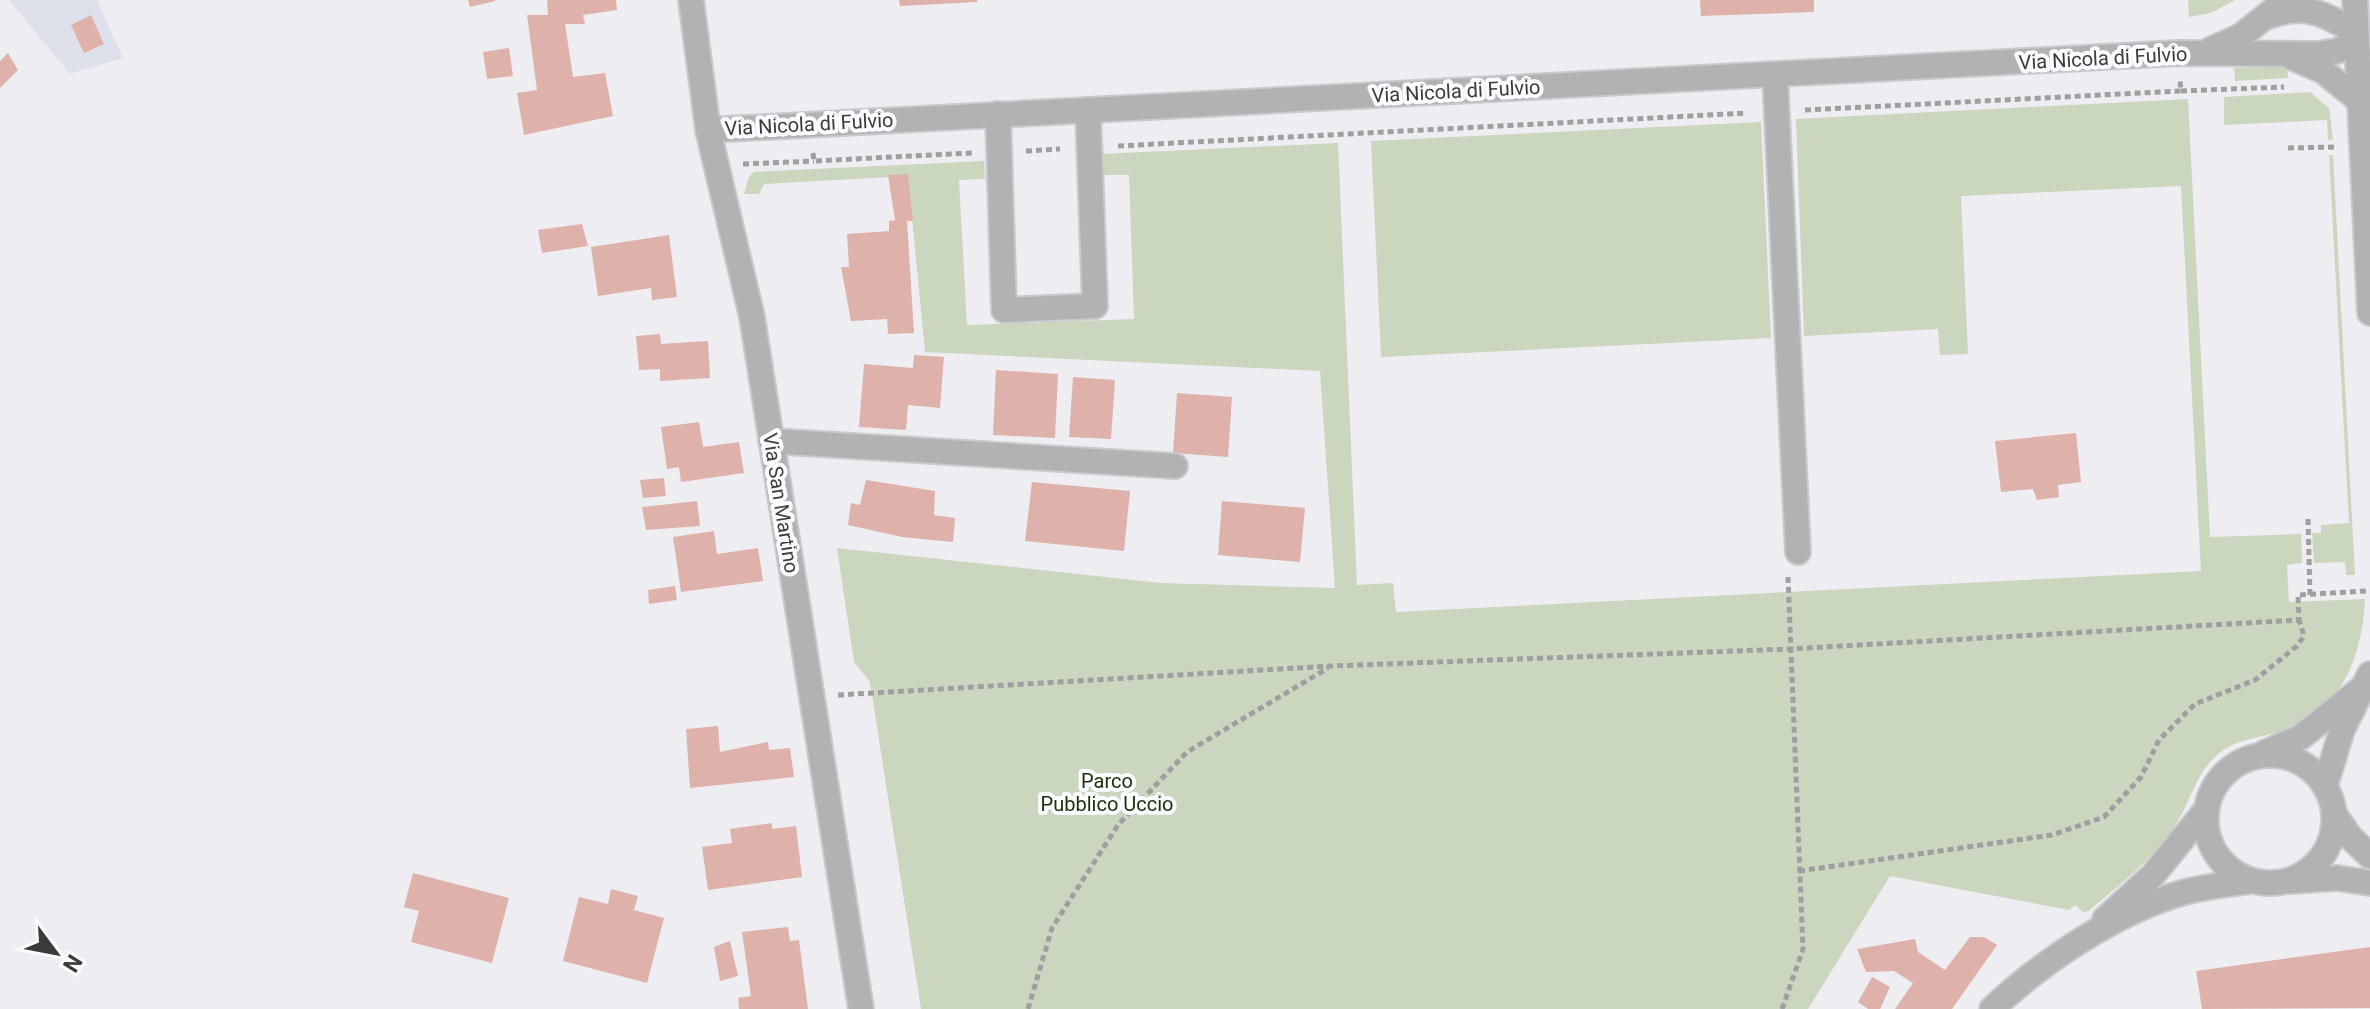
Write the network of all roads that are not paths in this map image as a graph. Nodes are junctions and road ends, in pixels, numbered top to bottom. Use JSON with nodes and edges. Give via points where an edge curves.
{"nodes":[{"id":1,"x":691,"y":0,"type":"edge"},
{"id":2,"x":2355,"y":0,"type":"edge"},
{"id":3,"x":2275,"y":8,"type":"edge"},
{"id":4,"x":2356,"y":37,"type":"junction"},
{"id":5,"x":2204,"y":52,"type":"junction"},
{"id":6,"x":2287,"y":56,"type":"junction"},
{"id":7,"x":1775,"y":75,"type":"junction"},
{"id":8,"x":2359,"y":100,"type":"junction"},
{"id":9,"x":1088,"y":110,"type":"junction"},
{"id":10,"x":998,"y":114,"type":"junction"},
{"id":11,"x":708,"y":130,"type":"junction"},
{"id":12,"x":2370,"y":313,"type":"edge"},
{"id":13,"x":771,"y":441,"type":"junction"},
{"id":14,"x":1175,"y":466,"type":"dead end"},
{"id":15,"x":1793,"y":559,"type":"road end"},
{"id":16,"x":2366,"y":682,"type":"edge"},
{"id":17,"x":2259,"y":755,"type":"junction"},
{"id":18,"x":2325,"y":786,"type":"junction"},
{"id":19,"x":2206,"y":810,"type":"junction"},
{"id":20,"x":2334,"y":814,"type":"junction"},
{"id":21,"x":2370,"y":856,"type":"edge"},
{"id":22,"x":2252,"y":881,"type":"junction"},
{"id":23,"x":2288,"y":881,"type":"junction"},
{"id":24,"x":2370,"y":883,"type":"edge"},
{"id":25,"x":2083,"y":939,"type":"junction"},
{"id":26,"x":861,"y":1009,"type":"edge"},
{"id":27,"x":1992,"y":1009,"type":"edge"}],
"edges":[{"from":1,"to":11,"type":"street","name":"Via San Martino"},
{"from":2,"to":4,"type":"street"},
{"from":3,"to":4,"type":"street","name":"Via Nicola di Fulvio","via":[[2311,9]]},
{"from":3,"to":5,"type":"street","name":"Via Nicola di Fulvio","via":[[2241,36]]},
{"from":4,"to":6,"type":"street","name":"Via Nicola di Fulvio","via":[[2337,51]]},
{"from":4,"to":8,"type":"street"},
{"from":5,"to":6,"type":"street","name":"Via Nicola di Fulvio"},
{"from":5,"to":7,"type":"street","name":"Via Nicola di Fulvio"},
{"from":6,"to":8,"type":"street","via":[[2323,71]]},
{"from":7,"to":9,"type":"street","name":"Via Nicola di Fulvio"},
{"from":7,"to":15,"type":"street"},
{"from":8,"to":12,"type":"street"},
{"from":9,"to":10,"type":"street","name":"Via Nicola di Fulvio"},
{"from":9,"to":10,"type":"street","via":[[1095,306],[1004,310]]},
{"from":10,"to":11,"type":"street","name":"Via Nicola di Fulvio"},
{"from":11,"to":13,"type":"street","name":"Via San Martino","via":[[752,317]]},
{"from":13,"to":14,"type":"street"},
{"from":13,"to":26,"type":"street","name":"Via San Martino"},
{"from":16,"to":17,"type":"street","via":[[2301,737]]},
{"from":16,"to":18,"type":"street","via":[[2332,756]]},
{"from":17,"to":18,"type":"street","via":[[2297,760]]},
{"from":17,"to":19,"type":"street","via":[[2223,774]]},
{"from":18,"to":20,"type":"street"},
{"from":19,"to":22,"type":"street","via":[[2216,854],[2235,874]]},
{"from":19,"to":25,"type":"street","via":[[2153,875]]},
{"from":20,"to":21,"type":"street"},
{"from":20,"to":23,"type":"street","via":[[2323,856]]},
{"from":22,"to":23,"type":"street"},
{"from":22,"to":25,"type":"street","via":[[2166,898]]},
{"from":23,"to":24,"type":"street","via":[[2337,878]]},
{"from":25,"to":27,"type":"street"}]}
